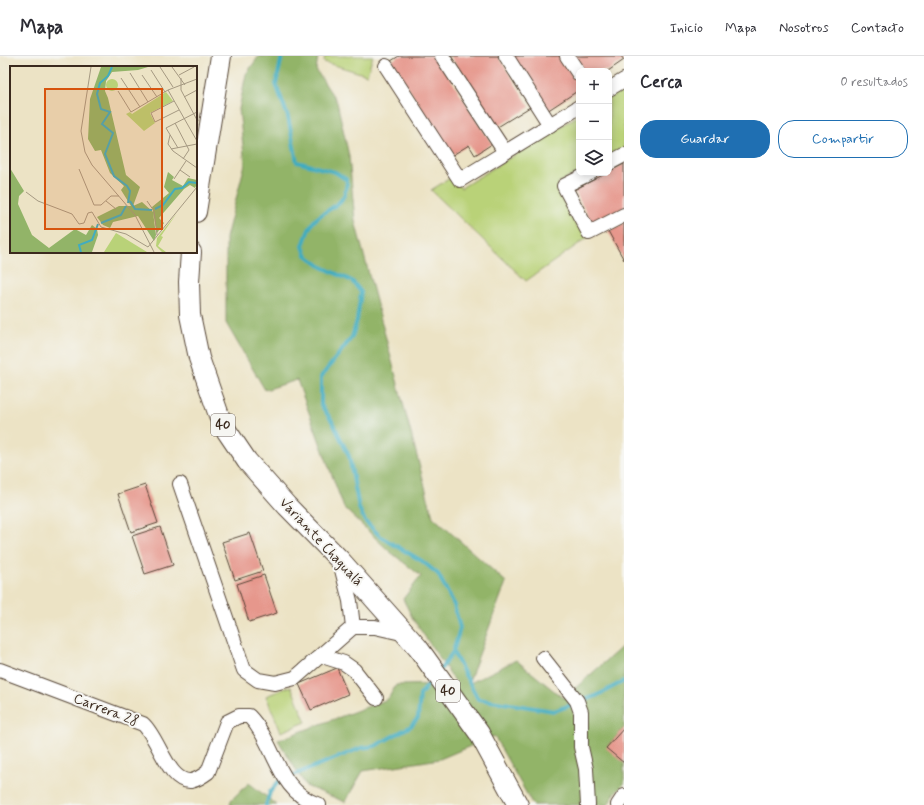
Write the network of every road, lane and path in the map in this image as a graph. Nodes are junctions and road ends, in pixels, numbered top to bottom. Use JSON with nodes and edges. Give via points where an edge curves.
{"nodes":[{"id":1,"x":221,"y":56,"type":"edge"},
{"id":2,"x":442,"y":56,"type":"edge"},
{"id":3,"x":506,"y":56,"type":"edge"},
{"id":4,"x":567,"y":56,"type":"edge"},
{"id":5,"x":386,"y":66,"type":"dead end"},
{"id":6,"x":576,"y":70,"type":"edge"},
{"id":7,"x":624,"y":80,"type":"edge"},
{"id":8,"x":612,"y":87,"type":"edge"},
{"id":9,"x":576,"y":109,"type":"edge"},
{"id":10,"x":550,"y":125,"type":"junction"},
{"id":11,"x":505,"y":152,"type":"junction"},
{"id":12,"x":624,"y":155,"type":"edge"},
{"id":13,"x":612,"y":161,"type":"edge"},
{"id":14,"x":584,"y":176,"type":"edge"},
{"id":15,"x":197,"y":206,"type":"edge"},
{"id":16,"x":624,"y":215,"type":"edge"},
{"id":17,"x":191,"y":253,"type":"edge"},
{"id":18,"x":180,"y":484,"type":"dead end"},
{"id":19,"x":339,"y":559,"type":"junction"},
{"id":20,"x":353,"y":627,"type":"junction"},
{"id":21,"x":412,"y":641,"type":"junction"},
{"id":22,"x":322,"y":656,"type":"junction"},
{"id":23,"x":543,"y":658,"type":"dead end"},
{"id":24,"x":0,"y":670,"type":"edge"},
{"id":25,"x":376,"y":698,"type":"dead end"},
{"id":26,"x":624,"y":796,"type":"edge"},
{"id":27,"x":319,"y":805,"type":"edge"},
{"id":28,"x":518,"y":805,"type":"edge"},
{"id":29,"x":588,"y":805,"type":"edge"},
{"id":30,"x":618,"y":805,"type":"edge"}],
"edges":[{"from":1,"to":15,"type":"highway"},
{"from":2,"to":11,"type":"street"},
{"from":3,"to":10,"type":"street"},
{"from":4,"to":6,"type":"street"},
{"from":5,"to":11,"type":"street","via":[[460,180]]},
{"from":7,"to":8,"type":"street"},
{"from":9,"to":10,"type":"street"},
{"from":10,"to":11,"type":"street"},
{"from":12,"to":13,"type":"street"},
{"from":14,"to":16,"type":"street","via":[[564,186],[589,233]]},
{"from":17,"to":19,"type":"highway","name":"Variante Chagualá","number":"40","via":[[190,315],[199,358],[222,424],[247,461]]},
{"from":18,"to":22,"type":"street","via":[[244,670],[258,680],[275,683],[295,678]]},
{"from":19,"to":20,"type":"street","via":[[350,601]]},
{"from":19,"to":21,"type":"highway","name":"Variante Chagualá","number":"40"},
{"from":20,"to":21,"type":"street","via":[[375,627]]},
{"from":20,"to":22,"type":"street"},
{"from":21,"to":28,"type":"highway","name":"Variante Chagualá","number":"40","via":[[479,733]]},
{"from":22,"to":25,"type":"street","via":[[344,663],[354,670]]},
{"from":23,"to":29,"type":"street","via":[[577,701],[581,712],[581,747],[586,769]]},
{"from":24,"to":27,"type":"street","name":"Carrera 28","via":[[143,724],[150,731],[172,773],[192,781],[208,772],[227,722],[239,716],[249,716],[297,795]]},
{"from":26,"to":30,"type":"street"}]}
